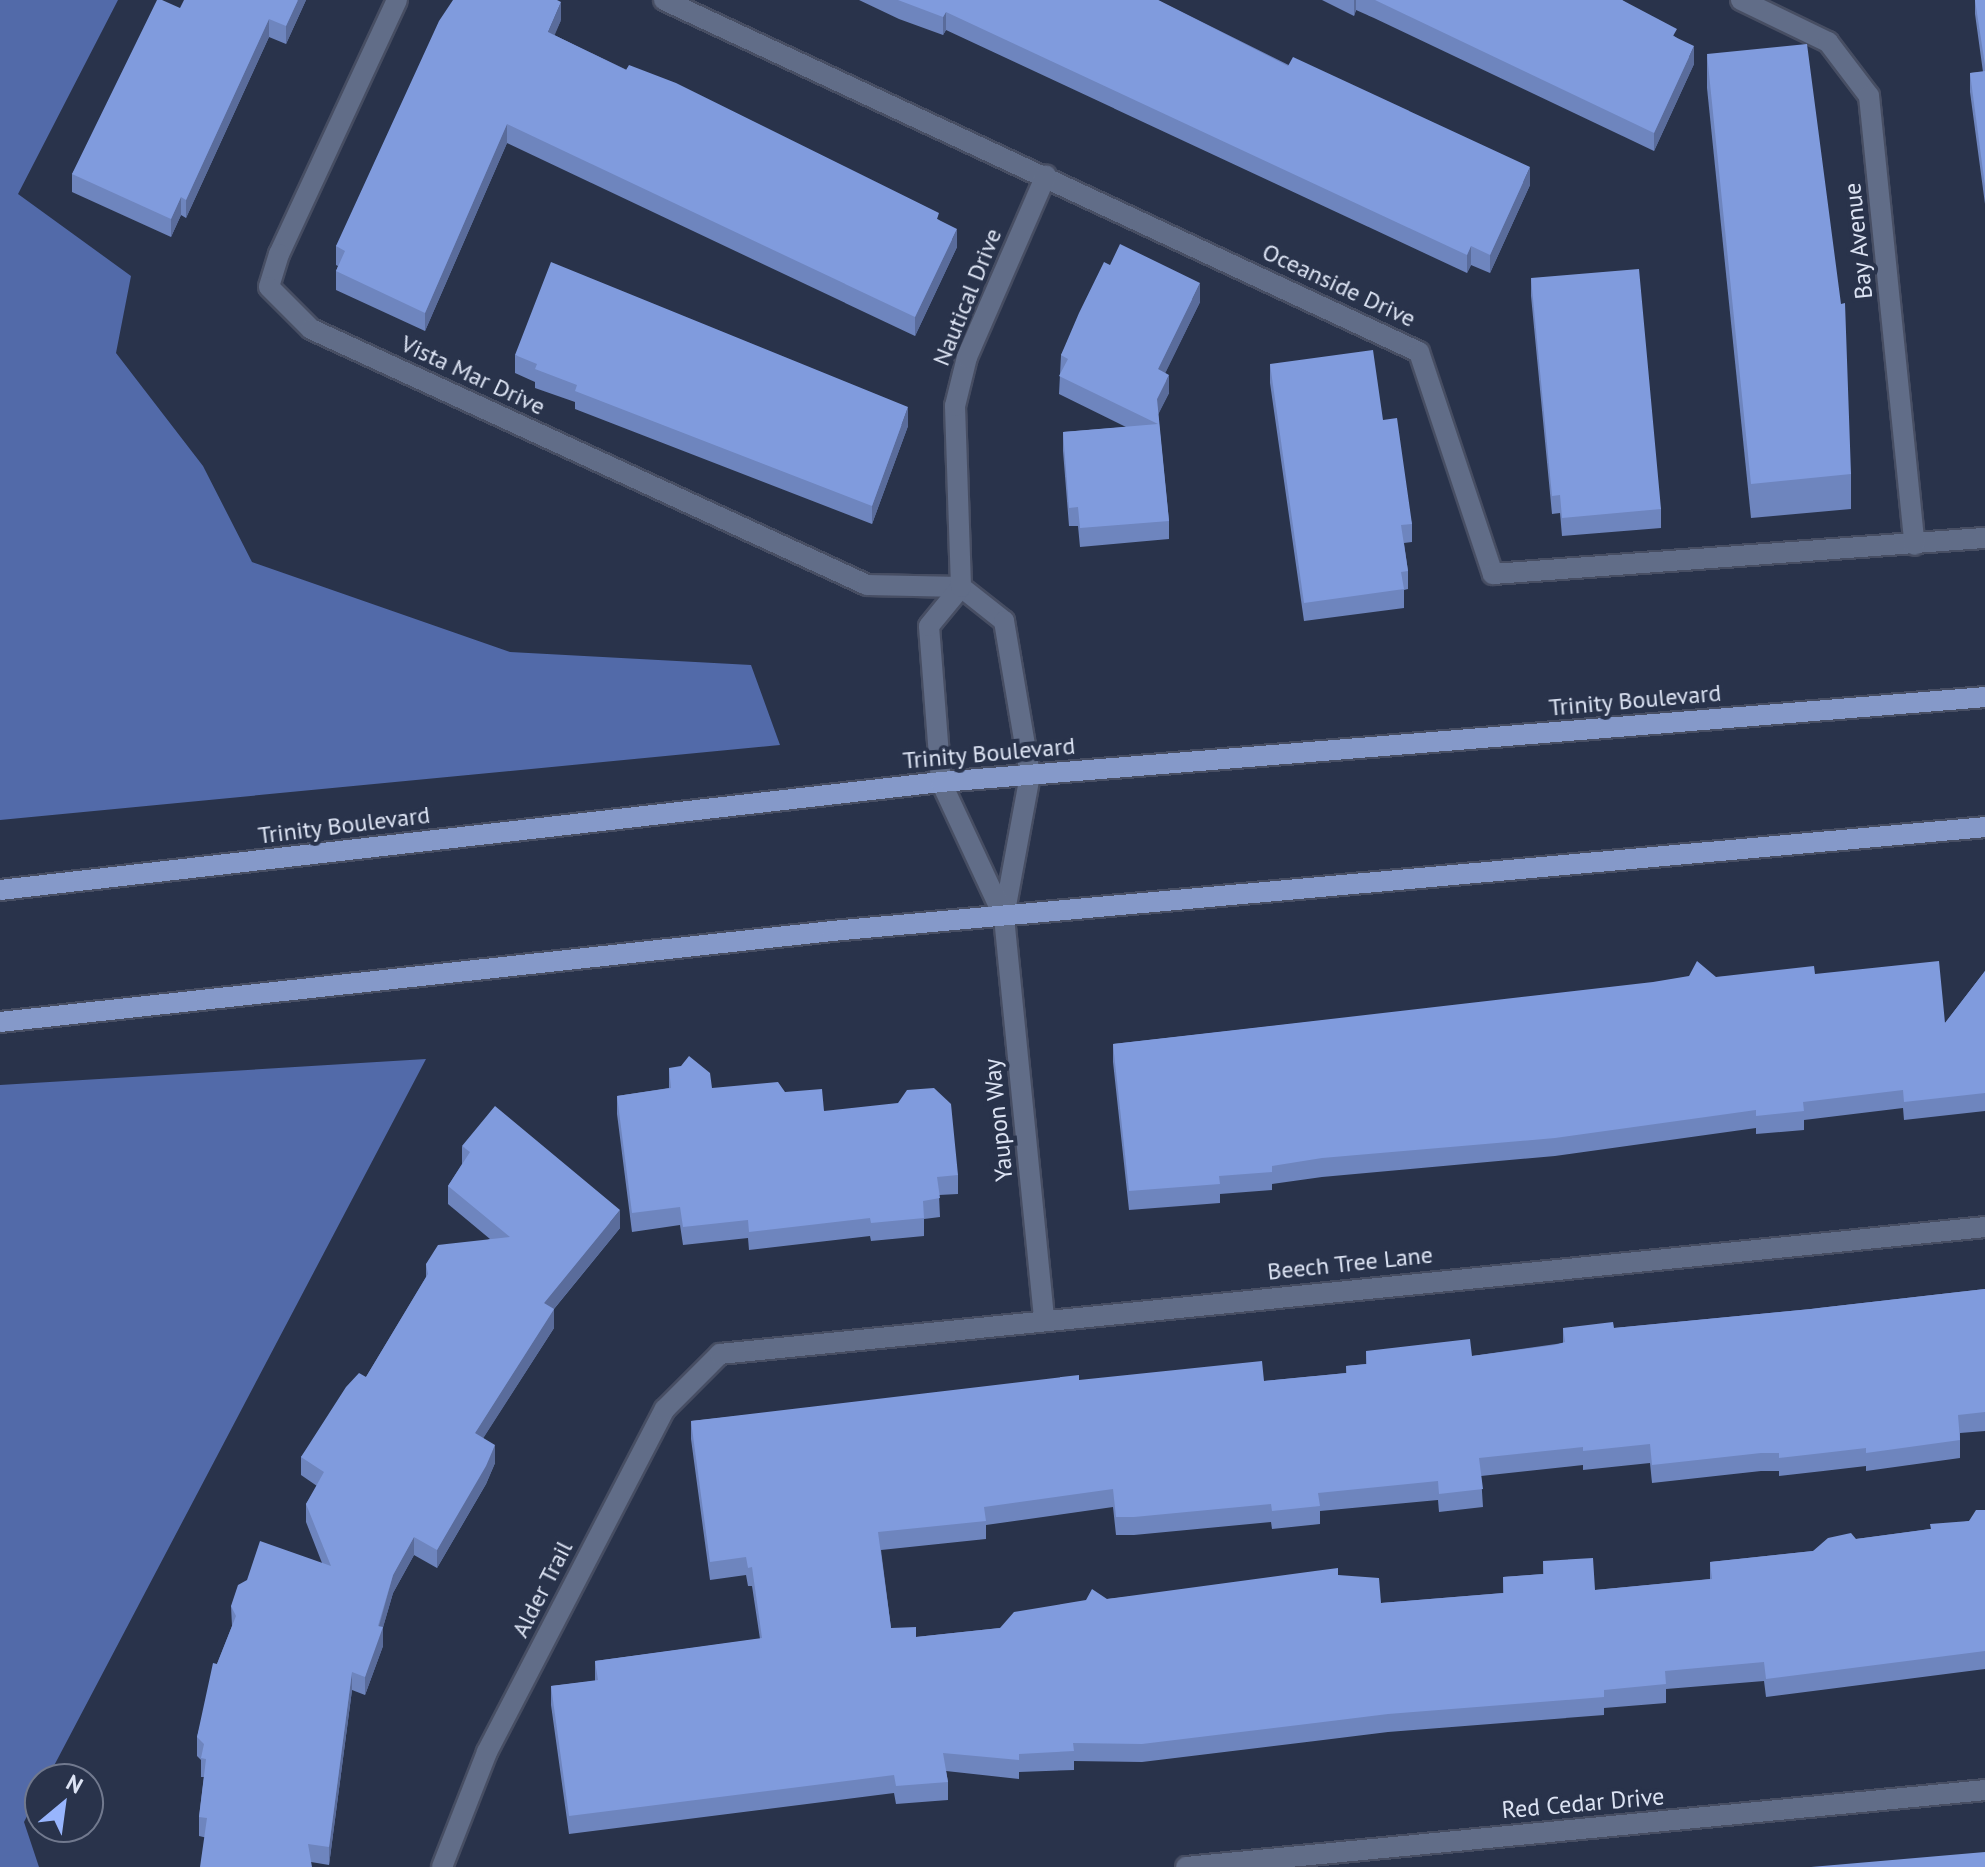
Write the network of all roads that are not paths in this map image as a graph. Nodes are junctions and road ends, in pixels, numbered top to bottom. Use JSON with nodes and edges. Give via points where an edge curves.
{"nodes":[{"id":1,"x":397,"y":0,"type":"edge"},
{"id":2,"x":664,"y":0,"type":"edge"},
{"id":3,"x":1741,"y":0,"type":"edge"},
{"id":4,"x":1046,"y":175,"type":"junction"},
{"id":5,"x":1985,"y":538,"type":"edge"},
{"id":6,"x":1915,"y":545,"type":"junction"},
{"id":7,"x":961,"y":587,"type":"junction"},
{"id":8,"x":1985,"y":697,"type":"edge"},
{"id":9,"x":1030,"y":775,"type":"junction"},
{"id":10,"x":941,"y":782,"type":"junction"},
{"id":11,"x":1985,"y":827,"type":"edge"},
{"id":12,"x":0,"y":890,"type":"edge"},
{"id":13,"x":1004,"y":917,"type":"junction"},
{"id":14,"x":0,"y":1022,"type":"edge"},
{"id":15,"x":1985,"y":1227,"type":"edge"},
{"id":16,"x":1044,"y":1319,"type":"junction"},
{"id":17,"x":720,"y":1354,"type":"joint"},
{"id":18,"x":1985,"y":1790,"type":"edge"},
{"id":19,"x":442,"y":1867,"type":"edge"},
{"id":20,"x":1186,"y":1867,"type":"edge"}],
"edges":[{"from":1,"to":7,"type":"street","name":"Vista Mar Drive","via":[[279,254],[269,287],[311,329],[867,585]]},
{"from":2,"to":4,"type":"street","name":"Oceanside Drive"},
{"from":3,"to":6,"type":"street","name":"Bay Avenue","via":[[1828,42],[1869,96]]},
{"from":4,"to":6,"type":"street","name":"Oceanside Drive","via":[[1419,352],[1493,574]]},
{"from":4,"to":7,"type":"street","name":"Nautical Drive","via":[[967,357],[955,406]]},
{"from":5,"to":6,"type":"street","name":"Oceanside Drive"},
{"from":7,"to":9,"type":"street","via":[[1004,621]]},
{"from":7,"to":10,"type":"street","via":[[929,626]]},
{"from":8,"to":9,"type":"main road","name":"Trinity Boulevard"},
{"from":9,"to":10,"type":"main road","name":"Trinity Boulevard"},
{"from":9,"to":13,"type":"street"},
{"from":10,"to":12,"type":"main road","name":"Trinity Boulevard"},
{"from":10,"to":13,"type":"street"},
{"from":11,"to":13,"type":"main road"},
{"from":13,"to":14,"type":"main road"},
{"from":13,"to":16,"type":"street","name":"Yaupon Way"},
{"from":15,"to":16,"type":"street","name":"Beech Tree Lane"},
{"from":16,"to":17,"type":"street","name":"Beech Tree Lane"},
{"from":17,"to":19,"type":"street","name":"Alder Trail","via":[[665,1409],[487,1752]]},
{"from":18,"to":20,"type":"street","name":"Red Cedar Drive"}]}
